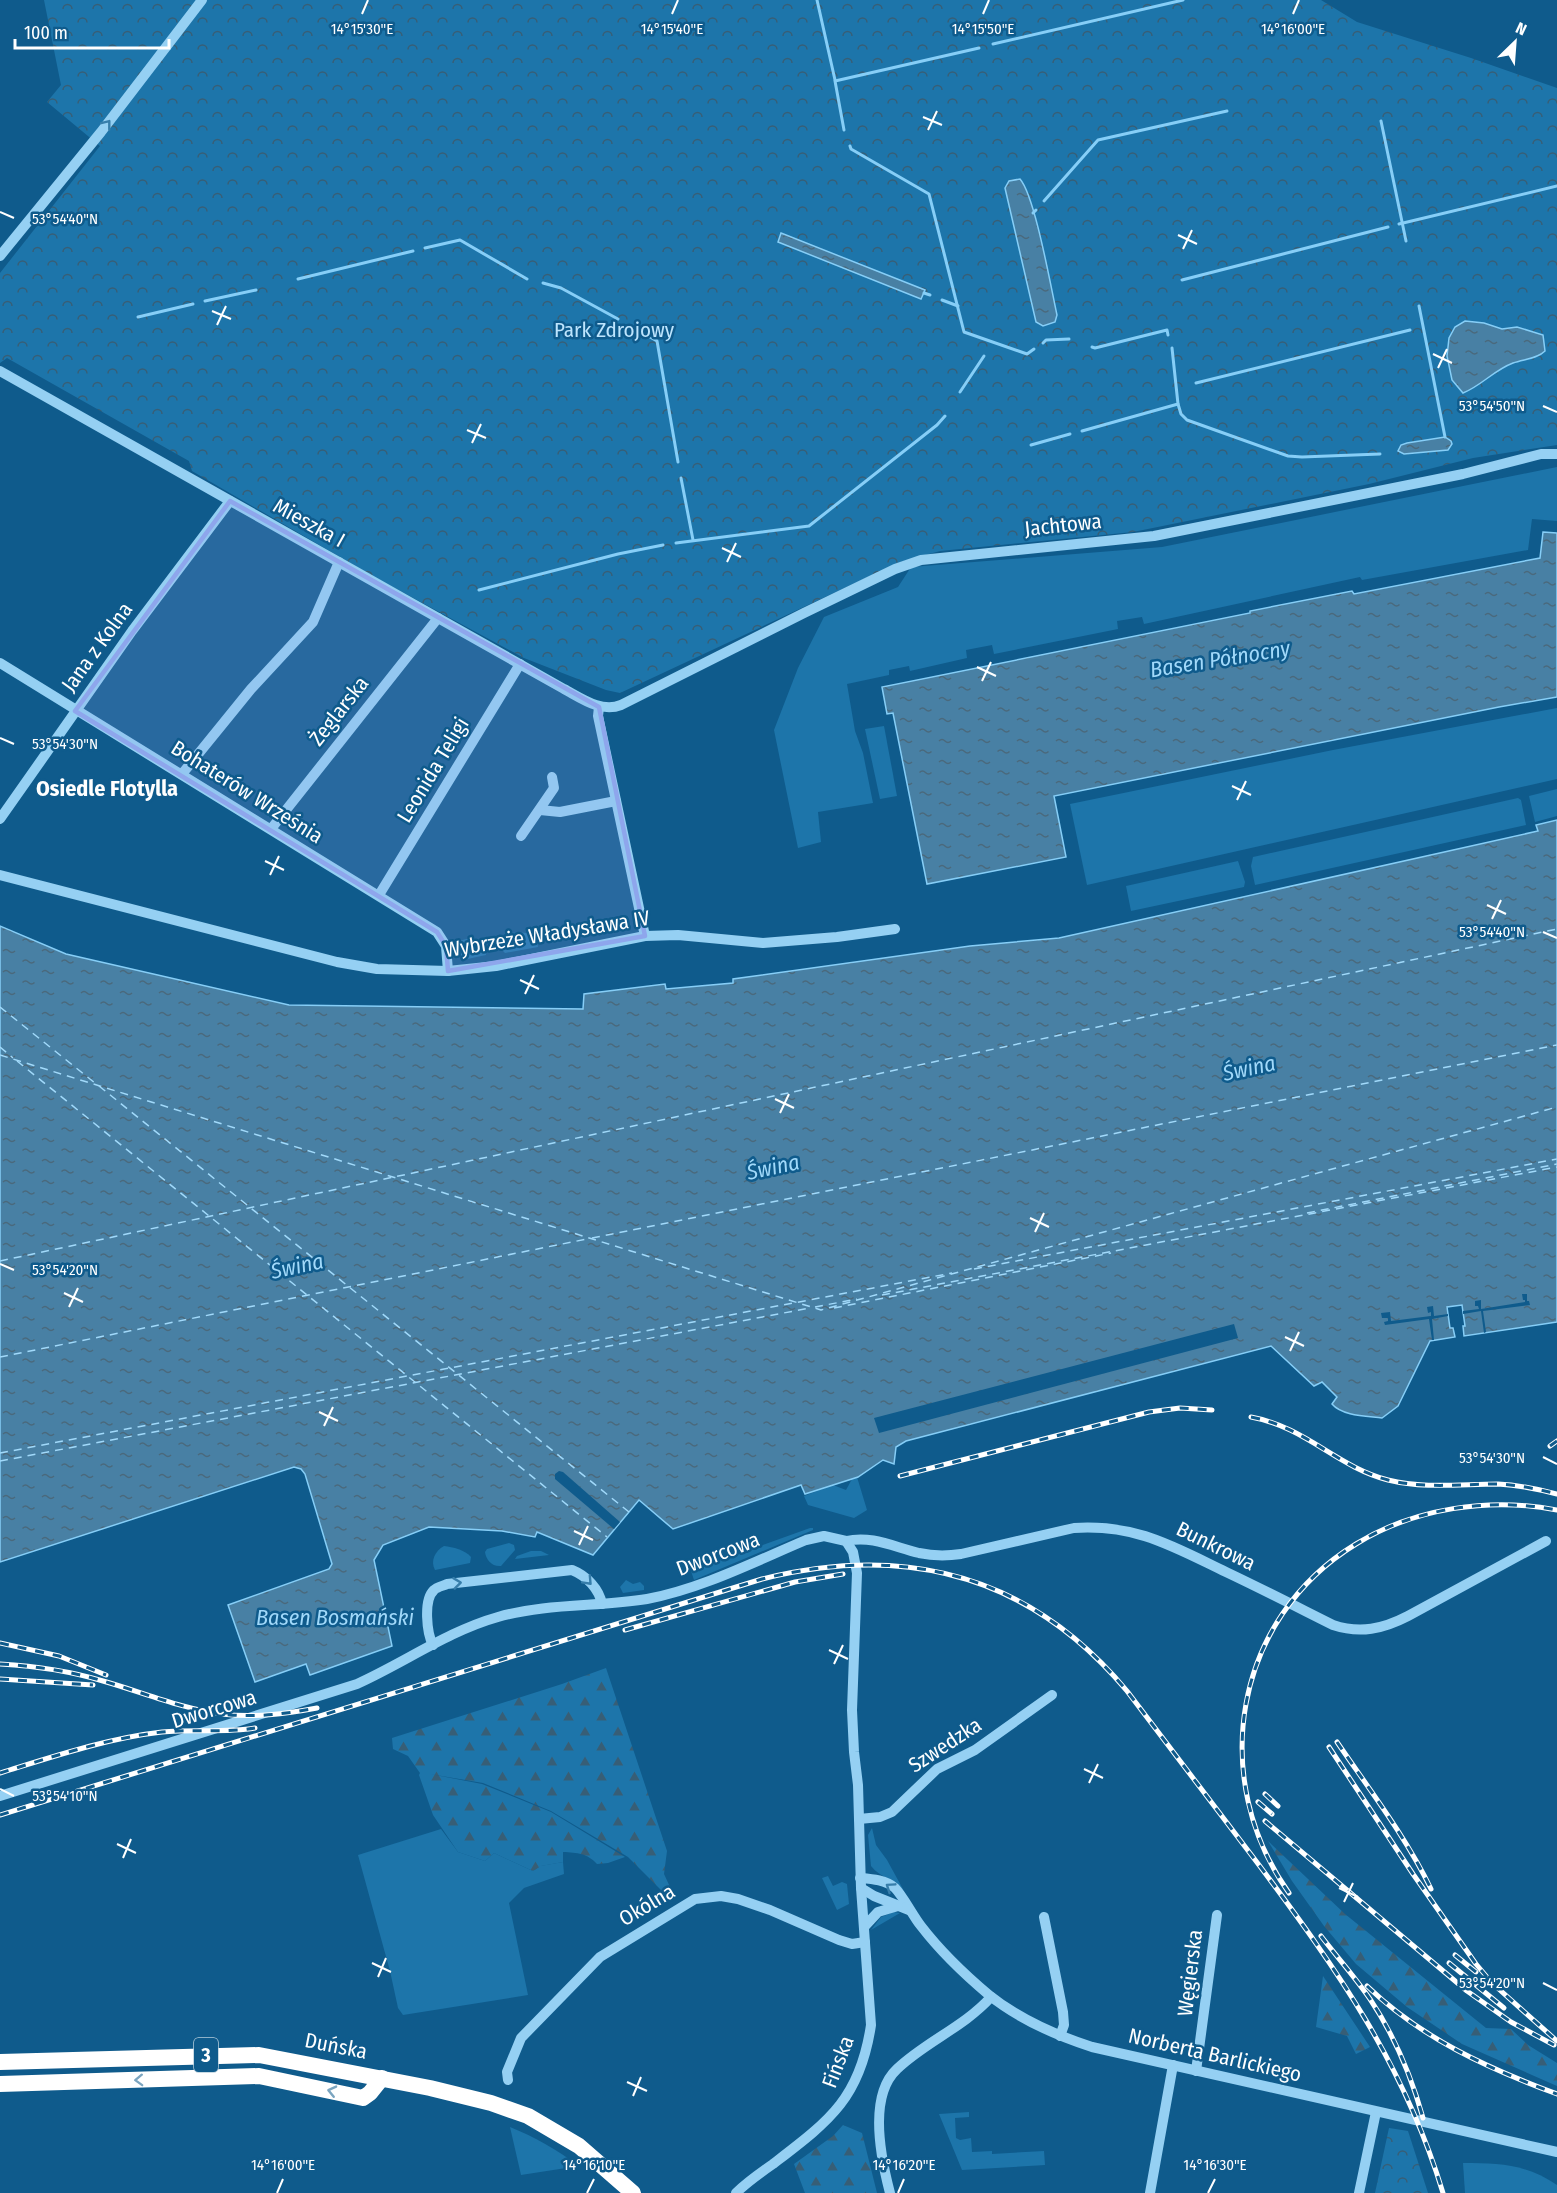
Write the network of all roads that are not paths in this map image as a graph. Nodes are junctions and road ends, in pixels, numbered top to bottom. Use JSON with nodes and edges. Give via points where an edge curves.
{"nodes":[{"id":1,"x":202,"y":0,"type":"edge"},
{"id":2,"x":0,"y":256,"type":"edge"},
{"id":3,"x":0,"y":371,"type":"edge"},
{"id":4,"x":1557,"y":454,"type":"edge"},
{"id":5,"x":230,"y":501,"type":"junction"},
{"id":6,"x":339,"y":562,"type":"junction"},
{"id":7,"x":438,"y":618,"type":"junction"},
{"id":8,"x":0,"y":663,"type":"edge"},
{"id":9,"x":520,"y":664,"type":"junction"},
{"id":10,"x":599,"y":707,"type":"junction"},
{"id":11,"x":75,"y":711,"type":"junction"},
{"id":12,"x":182,"y":774,"type":"junction"},
{"id":13,"x":552,"y":777,"type":"dead end"},
{"id":14,"x":616,"y":801,"type":"junction"},
{"id":15,"x":540,"y":810,"type":"junction"},
{"id":16,"x":0,"y":819,"type":"edge"},
{"id":17,"x":271,"y":830,"type":"junction"},
{"id":18,"x":521,"y":836,"type":"dead end"},
{"id":19,"x":0,"y":875,"type":"edge"},
{"id":20,"x":379,"y":896,"type":"junction"},
{"id":21,"x":895,"y":929,"type":"dead end"},
{"id":22,"x":645,"y":936,"type":"junction"},
{"id":23,"x":448,"y":971,"type":"junction"},
{"id":24,"x":846,"y":1541,"type":"junction"},
{"id":25,"x":1546,"y":1541,"type":"dead end"},
{"id":26,"x":602,"y":1605,"type":"junction"},
{"id":27,"x":433,"y":1645,"type":"junction"},
{"id":28,"x":1052,"y":1695,"type":"dead end"},
{"id":29,"x":0,"y":1796,"type":"edge"},
{"id":30,"x":859,"y":1819,"type":"junction"},
{"id":31,"x":861,"y":1883,"type":"junction"},
{"id":32,"x":898,"y":1906,"type":"junction"},
{"id":33,"x":909,"y":1910,"type":"junction"},
{"id":34,"x":1217,"y":1915,"type":"dead end"},
{"id":35,"x":1044,"y":1917,"type":"dead end"},
{"id":36,"x":864,"y":1927,"type":"junction"},
{"id":37,"x":865,"y":1942,"type":"junction"},
{"id":38,"x":992,"y":1997,"type":"junction"},
{"id":39,"x":1060,"y":2036,"type":"junction"},
{"id":40,"x":0,"y":2062,"type":"edge"},
{"id":41,"x":1173,"y":2065,"type":"junction"},
{"id":42,"x":1196,"y":2071,"type":"junction"},
{"id":43,"x":382,"y":2078,"type":"junction"},
{"id":44,"x":508,"y":2080,"type":"dead end"},
{"id":45,"x":0,"y":2084,"type":"edge"},
{"id":46,"x":1376,"y":2112,"type":"junction"},
{"id":47,"x":1557,"y":2152,"type":"edge"},
{"id":48,"x":740,"y":2189,"type":"edge"},
{"id":49,"x":633,"y":2193,"type":"edge"},
{"id":50,"x":729,"y":2193,"type":"edge"},
{"id":51,"x":890,"y":2193,"type":"edge"},
{"id":52,"x":1150,"y":2193,"type":"edge"},
{"id":53,"x":1359,"y":2193,"type":"edge"}],
"edges":[{"from":2,"to":1,"type":"street","one_way":true},
{"from":3,"to":5,"type":"street","name":"Mieszka I"},
{"from":4,"to":10,"type":"street","name":"Jachtowa","via":[[1541,454],[1471,472],[1154,536],[921,560],[895,568],[621,705]]},
{"from":5,"to":6,"type":"street","name":"Mieszka I"},
{"from":5,"to":11,"type":"street","name":"Jana z Kolna"},
{"from":6,"to":7,"type":"street","name":"Mieszka I"},
{"from":6,"to":12,"type":"street","via":[[313,622],[251,688]]},
{"from":7,"to":9,"type":"street","name":"Mieszka I"},
{"from":7,"to":17,"type":"street","name":"Żeglarska"},
{"from":8,"to":11,"type":"street","name":"Bohaterów Września"},
{"from":9,"to":10,"type":"street","name":"Mieszka I"},
{"from":9,"to":20,"type":"street","name":"Leonida Teligi"},
{"from":10,"to":14,"type":"street"},
{"from":11,"to":12,"type":"street","name":"Bohaterów Września"},
{"from":11,"to":16,"type":"street","name":"Jana z Kolna"},
{"from":12,"to":17,"type":"street","name":"Bohaterów Września"},
{"from":13,"to":15,"type":"street","via":[[554,788]]},
{"from":14,"to":15,"type":"street","via":[[560,812]]},
{"from":14,"to":22,"type":"street"},
{"from":15,"to":18,"type":"street"},
{"from":17,"to":20,"type":"street","name":"Bohaterów Września"},
{"from":19,"to":23,"type":"street","name":"Wybrzeże Władysława IV","via":[[337,962],[377,969]]},
{"from":20,"to":23,"type":"street","name":"Bohaterów Września","via":[[440,935],[446,946]]},
{"from":21,"to":22,"type":"street","name":"Wybrzeże Władysława IV","via":[[763,943]]},
{"from":22,"to":23,"type":"street","name":"Wybrzeże Władysława IV","via":[[496,966]]},
{"from":24,"to":25,"type":"street","name":"Bunkrowa","via":[[875,1540],[944,1556],[1074,1528],[1134,1532],[1166,1542],[1333,1625],[1364,1630],[1408,1616]]},
{"from":24,"to":26,"type":"street","name":"Dworcowa","via":[[824,1536],[806,1540],[693,1586],[652,1598]]},
{"from":24,"to":30,"type":"street","via":[[853,1552],[857,1573],[852,1710]]},
{"from":26,"to":27,"type":"street","name":"Dworcowa","via":[[549,1608],[497,1617]]},
{"from":27,"to":26,"type":"street","one_way":true,"via":[[428,1628],[429,1598],[435,1589],[447,1584],[572,1570],[587,1578],[601,1597]]},
{"from":27,"to":29,"type":"street","name":"Dworcowa","via":[[357,1684]]},
{"from":28,"to":30,"type":"street","name":"Szwedzka","via":[[975,1750],[937,1769],[892,1812]]},
{"from":30,"to":31,"type":"street"},
{"from":31,"to":32,"type":"street","via":[[874,1896]]},
{"from":33,"to":31,"type":"street","name":"Norberta Barlickiego","one_way":true,"via":[[896,1889],[888,1884],[874,1879]]},
{"from":31,"to":36,"type":"street"},
{"from":32,"to":33,"type":"street"},
{"from":32,"to":36,"type":"street","via":[[878,1912]]},
{"from":33,"to":38,"type":"street","name":"Norberta Barlickiego","via":[[958,1969]]},
{"from":34,"to":42,"type":"street","name":"Węgierska"},
{"from":35,"to":39,"type":"street","via":[[1063,2012]]},
{"from":36,"to":37,"type":"street"},
{"from":37,"to":44,"type":"street","name":"Okólna","via":[[839,1940],[738,1899],[695,1899],[600,1957],[521,2038],[507,2072]]},
{"from":37,"to":48,"type":"street","name":"Fińska","via":[[871,2025],[855,2083],[818,2129]]},
{"from":38,"to":39,"type":"street","name":"Norberta Barlickiego"},
{"from":38,"to":51,"type":"street","via":[[895,2071],[886,2084],[879,2115]]},
{"from":39,"to":41,"type":"street","name":"Norberta Barlickiego"},
{"from":40,"to":43,"type":"highway","name":"Duńska","number":"3","via":[[259,2055]]},
{"from":41,"to":42,"type":"street","name":"Norberta Barlickiego"},
{"from":41,"to":52,"type":"street"},
{"from":42,"to":46,"type":"street","name":"Norberta Barlickiego"},
{"from":43,"to":45,"type":"highway","number":"3","one_way":true,"via":[[363,2098],[259,2076]]},
{"from":43,"to":49,"type":"highway","name":"Duńska","number":"3","via":[[478,2099],[528,2116],[579,2146]]},
{"from":46,"to":47,"type":"street","name":"Norberta Barlickiego"},
{"from":46,"to":53,"type":"street"},
{"from":48,"to":50,"type":"street","name":"Fińska"}]}
